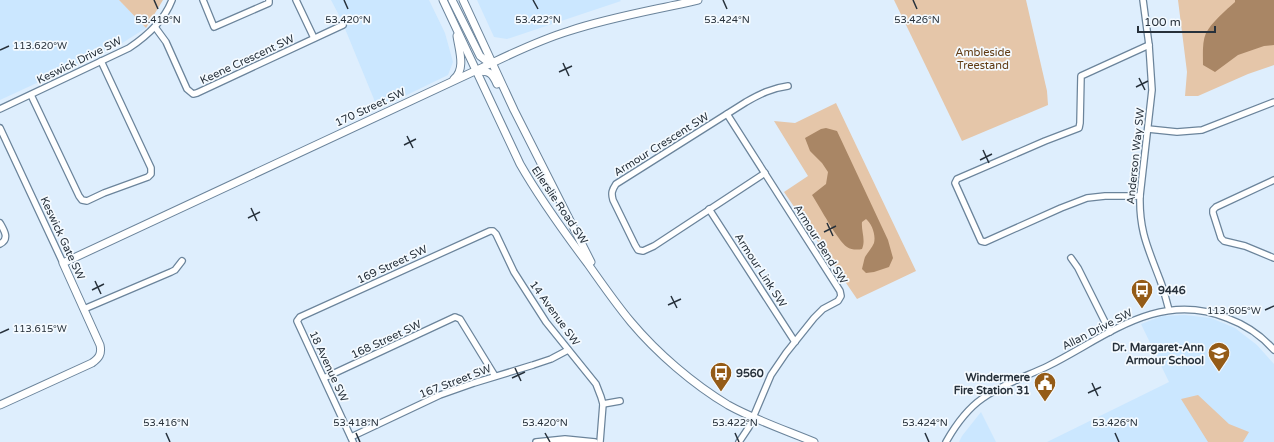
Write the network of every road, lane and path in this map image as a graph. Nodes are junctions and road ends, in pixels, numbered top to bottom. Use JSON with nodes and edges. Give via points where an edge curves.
{"nodes":[{"id":1,"x":172,"y":0,"type":"edge"},
{"id":2,"x":203,"y":0,"type":"edge"},
{"id":3,"x":269,"y":0,"type":"edge"},
{"id":4,"x":296,"y":0,"type":"edge"},
{"id":5,"x":443,"y":0,"type":"edge"},
{"id":6,"x":452,"y":0,"type":"edge"},
{"id":7,"x":463,"y":0,"type":"edge"},
{"id":8,"x":698,"y":0,"type":"edge"},
{"id":9,"x":1143,"y":0,"type":"edge"},
{"id":10,"x":343,"y":25,"type":"dead end"},
{"id":11,"x":456,"y":26,"type":"junction"},
{"id":12,"x":155,"y":28,"type":"junction"},
{"id":13,"x":314,"y":38,"type":"junction"},
{"id":14,"x":1149,"y":45,"type":"junction"},
{"id":15,"x":101,"y":61,"type":"junction"},
{"id":16,"x":492,"y":63,"type":"junction"},
{"id":17,"x":476,"y":70,"type":"junction"},
{"id":18,"x":449,"y":83,"type":"junction"},
{"id":19,"x":788,"y":86,"type":"dead end"},
{"id":20,"x":31,"y":95,"type":"junction"},
{"id":21,"x":1274,"y":102,"type":"edge"},
{"id":22,"x":0,"y":109,"type":"edge"},
{"id":23,"x":727,"y":114,"type":"junction"},
{"id":24,"x":0,"y":128,"type":"edge"},
{"id":25,"x":1148,"y":129,"type":"junction"},
{"id":26,"x":543,"y":168,"type":"junction"},
{"id":27,"x":765,"y":173,"type":"junction"},
{"id":28,"x":1274,"y":180,"type":"edge"},
{"id":29,"x":1140,"y":196,"type":"junction"},
{"id":30,"x":709,"y":208,"type":"junction"},
{"id":31,"x":0,"y":223,"type":"edge"},
{"id":32,"x":493,"y":231,"type":"joint"},
{"id":33,"x":0,"y":244,"type":"edge"},
{"id":34,"x":1071,"y":258,"type":"dead end"},
{"id":35,"x":1274,"y":258,"type":"edge"},
{"id":36,"x":182,"y":261,"type":"dead end"},
{"id":37,"x":62,"y":263,"type":"junction"},
{"id":38,"x":602,"y":283,"type":"junction"},
{"id":39,"x":84,"y":309,"type":"junction"},
{"id":40,"x":1169,"y":310,"type":"junction"},
{"id":41,"x":298,"y":319,"type":"joint"},
{"id":42,"x":1110,"y":332,"type":"junction"},
{"id":43,"x":795,"y":342,"type":"junction"},
{"id":44,"x":568,"y":350,"type":"junction"},
{"id":45,"x":1274,"y":350,"type":"edge"},
{"id":46,"x":495,"y":376,"type":"junction"},
{"id":47,"x":324,"y":378,"type":"junction"},
{"id":48,"x":620,"y":401,"type":"dead end"},
{"id":49,"x":602,"y":404,"type":"junction"},
{"id":50,"x":0,"y":405,"type":"edge"},
{"id":51,"x":752,"y":417,"type":"junction"},
{"id":52,"x":352,"y":440,"type":"edge"},
{"id":53,"x":536,"y":442,"type":"edge"},
{"id":54,"x":595,"y":442,"type":"edge"},
{"id":55,"x":600,"y":442,"type":"edge"},
{"id":56,"x":739,"y":442,"type":"edge"},
{"id":57,"x":814,"y":442,"type":"edge"},
{"id":58,"x":946,"y":442,"type":"edge"}],
"edges":[{"from":1,"to":12,"type":"street","name":"Keswick Drive SW"},
{"from":2,"to":3,"type":"street","via":[[214,27],[269,3]]},
{"from":4,"to":13,"type":"street"},
{"from":5,"to":11,"type":"main road","name":"Ellerslie Road SW"},
{"from":6,"to":16,"type":"main road","via":[[480,56]]},
{"from":7,"to":16,"type":"main road","name":"Ellerslie Road SW"},
{"from":8,"to":16,"type":"main road","name":"170 Street SW","via":[[576,28]]},
{"from":9,"to":14,"type":"street","name":"Anderson Way SW"},
{"from":10,"to":13,"type":"street","name":"Keene Crescent SW"},
{"from":11,"to":17,"type":"main road","name":"Ellerslie Road SW"},
{"from":11,"to":18,"type":"main road","via":[[460,68],[457,76]]},
{"from":12,"to":13,"type":"street","name":"Keene Crescent SW","via":[[164,39],[191,94]]},
{"from":12,"to":15,"type":"street","name":"Keswick Drive SW","via":[[129,48]]},
{"from":14,"to":25,"type":"street","name":"Anderson Way SW","via":[[1152,90]]},
{"from":14,"to":29,"type":"street","via":[[1081,76],[1079,128],[957,179],[955,183],[981,241],[985,242],[1087,198]]},
{"from":15,"to":20,"type":"street","name":"Keswick Drive SW"},
{"from":15,"to":20,"type":"street","via":[[151,168],[148,177],[87,201],[82,200]]},
{"from":16,"to":17,"type":"main road","name":"170 Street SW"},
{"from":16,"to":26,"type":"main road","name":"Ellerslie Road SW"},
{"from":17,"to":18,"type":"main road","name":"170 Street SW"},
{"from":17,"to":26,"type":"main road","via":[[489,72],[493,76],[532,156]]},
{"from":17,"to":38,"type":"main road","name":"Ellerslie Road SW","via":[[533,187]]},
{"from":18,"to":37,"type":"main road","name":"170 Street SW"},
{"from":19,"to":23,"type":"street","name":"Armour Crescent SW","via":[[767,91]]},
{"from":20,"to":22,"type":"street","name":"Keswick Drive SW"},
{"from":21,"to":25,"type":"street","via":[[1202,130],[1177,132]]},
{"from":23,"to":27,"type":"street","name":"Armour Bend SW"},
{"from":23,"to":30,"type":"street","name":"Armour Crescent SW","via":[[616,184],[611,194],[635,245],[638,250],[643,251]]},
{"from":24,"to":37,"type":"street","name":"Keswick Gate SW"},
{"from":25,"to":29,"type":"street","name":"Anderson Way SW"},
{"from":26,"to":38,"type":"main road","name":"Ellerslie Road SW"},
{"from":27,"to":30,"type":"street","name":"Armour Crescent SW"},
{"from":27,"to":43,"type":"street","name":"Armour Bend SW","via":[[841,296],[838,301],[823,309]]},
{"from":28,"to":35,"type":"street","via":[[1216,207],[1213,213],[1224,241],[1245,246]]},
{"from":29,"to":40,"type":"street","name":"Anderson Way SW","via":[[1142,232]]},
{"from":30,"to":43,"type":"street","name":"Armour Link SW"},
{"from":31,"to":33,"type":"street","via":[[6,236],[5,241]]},
{"from":32,"to":41,"type":"street","name":"169 Street SW"},
{"from":32,"to":44,"type":"street","name":"14 Avenue SW","via":[[527,293]]},
{"from":34,"to":42,"type":"street"},
{"from":36,"to":39,"type":"street","via":[[171,272]]},
{"from":37,"to":39,"type":"main road","name":"Keswick Gate SW"},
{"from":38,"to":51,"type":"main road","name":"Ellerslie Road SW","via":[[632,323],[666,358],[705,390]]},
{"from":39,"to":50,"type":"main road","name":"Keswick Gate SW","via":[[100,344],[99,358]]},
{"from":40,"to":42,"type":"street","name":"Allan Drive SW","via":[[1146,315]]},
{"from":40,"to":45,"type":"street","name":"Allan Drive SW","via":[[1190,309],[1220,315],[1250,329]]},
{"from":41,"to":47,"type":"street","name":"18 Avenue SW"},
{"from":42,"to":58,"type":"street","name":"Allan Drive SW","via":[[1049,366],[983,398],[952,430]]},
{"from":43,"to":51,"type":"street","name":"Armour Bend SW","via":[[771,375]]},
{"from":44,"to":46,"type":"street","name":"167 Street SW","via":[[551,359]]},
{"from":44,"to":49,"type":"street","name":"14 Avenue SW","via":[[596,384]]},
{"from":46,"to":47,"type":"street","name":"168 Street SW","via":[[460,319],[455,317]]},
{"from":46,"to":52,"type":"street","name":"167 Street SW","via":[[440,395]]},
{"from":47,"to":52,"type":"street","name":"18 Avenue SW"},
{"from":48,"to":49,"type":"street"},
{"from":49,"to":55,"type":"street","name":"14 Avenue SW"},
{"from":51,"to":56,"type":"street","name":"Armour Bend SW"},
{"from":51,"to":57,"type":"main road","name":"Ellerslie Road SW"},
{"from":53,"to":54,"type":"street","via":[[565,439]]}]}
